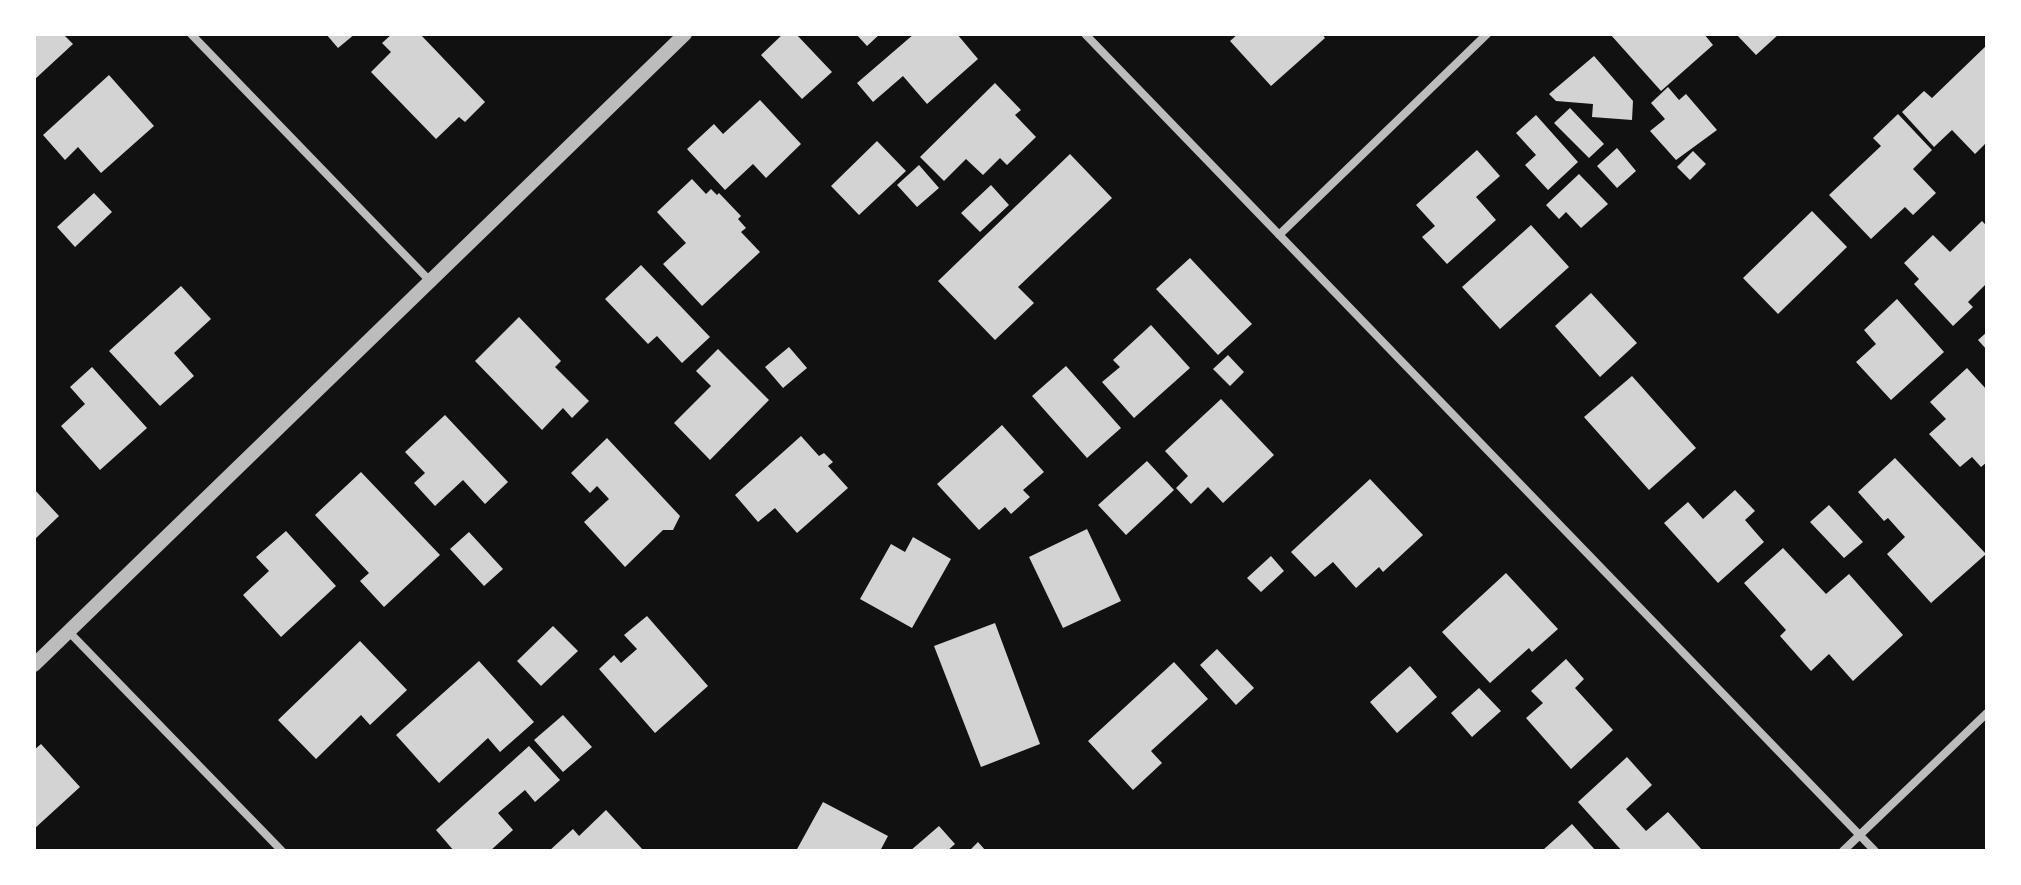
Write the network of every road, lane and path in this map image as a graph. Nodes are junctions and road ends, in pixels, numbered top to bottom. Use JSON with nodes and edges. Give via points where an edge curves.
{"nodes":[{"id":1,"x":191,"y":34,"type":"edge"},
{"id":2,"x":685,"y":34,"type":"edge"},
{"id":3,"x":1085,"y":34,"type":"edge"},
{"id":4,"x":1487,"y":34,"type":"edge"},
{"id":5,"x":1279,"y":235,"type":"junction"},
{"id":6,"x":430,"y":281,"type":"junction"},
{"id":7,"x":68,"y":631,"type":"junction"},
{"id":8,"x":34,"y":665,"type":"edge"},
{"id":9,"x":1987,"y":713,"type":"edge"},
{"id":10,"x":1860,"y":835,"type":"junction"},
{"id":11,"x":282,"y":851,"type":"edge"},
{"id":12,"x":1843,"y":851,"type":"edge"},
{"id":13,"x":1875,"y":851,"type":"edge"}],
"edges":[{"from":1,"to":6,"type":"street"},
{"from":2,"to":6,"type":"street"},
{"from":3,"to":5,"type":"street"},
{"from":4,"to":5,"type":"street"},
{"from":5,"to":10,"type":"street"},
{"from":6,"to":7,"type":"street"},
{"from":7,"to":8,"type":"street"},
{"from":7,"to":11,"type":"street"},
{"from":9,"to":10,"type":"street"},
{"from":10,"to":12,"type":"street"},
{"from":10,"to":13,"type":"street"}]}
